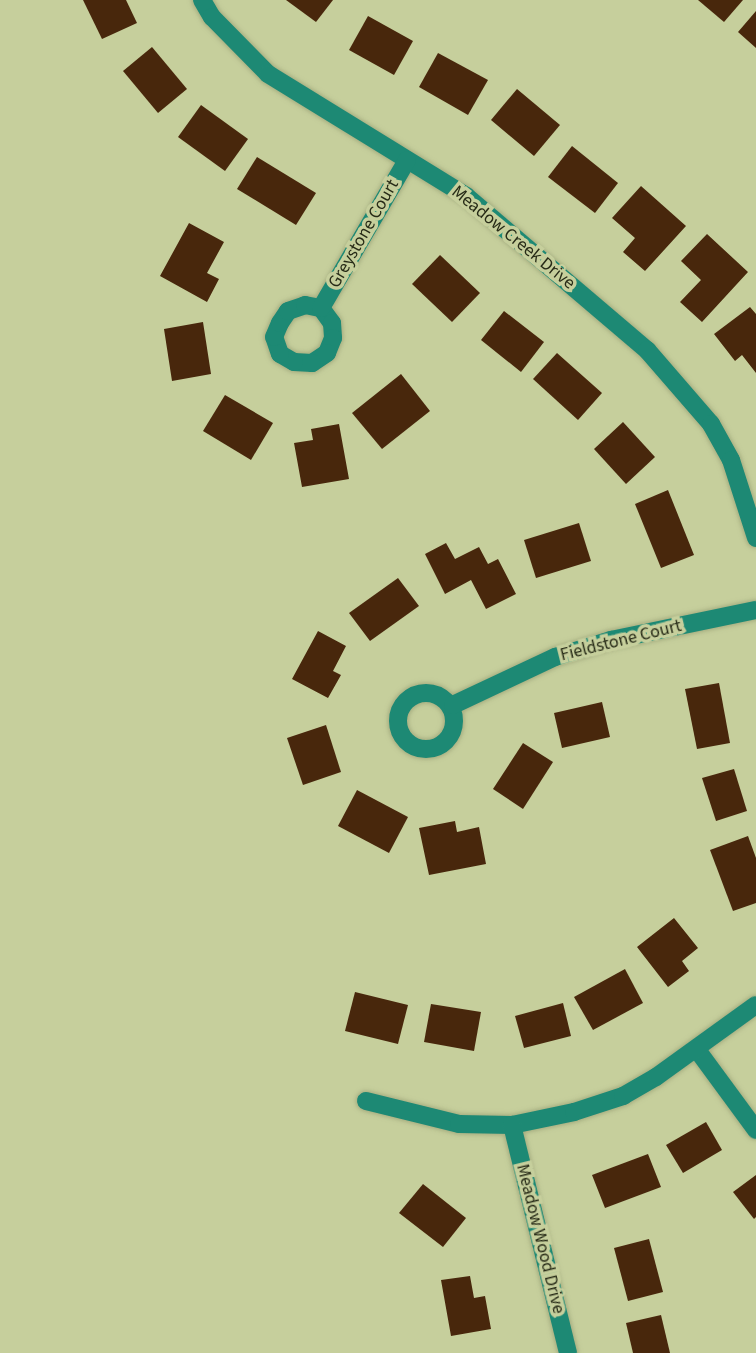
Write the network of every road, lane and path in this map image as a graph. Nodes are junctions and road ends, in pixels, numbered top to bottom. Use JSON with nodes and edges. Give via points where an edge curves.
{"nodes":[{"id":1,"x":202,"y":0,"type":"edge"},
{"id":2,"x":407,"y":160,"type":"junction"},
{"id":3,"x":321,"y":308,"type":"dead end"},
{"id":4,"x":756,"y":538,"type":"edge"},
{"id":5,"x":756,"y":610,"type":"edge"},
{"id":6,"x":453,"y":705,"type":"dead end"},
{"id":7,"x":756,"y":1005,"type":"edge"},
{"id":8,"x":698,"y":1051,"type":"junction"},
{"id":9,"x":366,"y":1101,"type":"dead end"},
{"id":10,"x":512,"y":1125,"type":"junction"},
{"id":11,"x":756,"y":1130,"type":"edge"},
{"id":12,"x":568,"y":1353,"type":"edge"}],
"edges":[{"from":1,"to":2,"type":"street","name":"Meadow Creek Drive","via":[[212,17],[268,74]]},
{"from":2,"to":3,"type":"street","name":"Greystone Court"},
{"from":2,"to":4,"type":"street","name":"Meadow Creek Drive","via":[[466,196],[647,350],[684,390],[712,424],[731,460]]},
{"from":5,"to":6,"type":"street","name":"Fieldstone Court","via":[[611,640],[555,657]]},
{"from":7,"to":8,"type":"street"},
{"from":8,"to":10,"type":"street","via":[[623,1096]]},
{"from":8,"to":11,"type":"street"},
{"from":9,"to":10,"type":"street","via":[[459,1124]]},
{"from":10,"to":12,"type":"street","name":"Meadow Wood Drive"}]}
